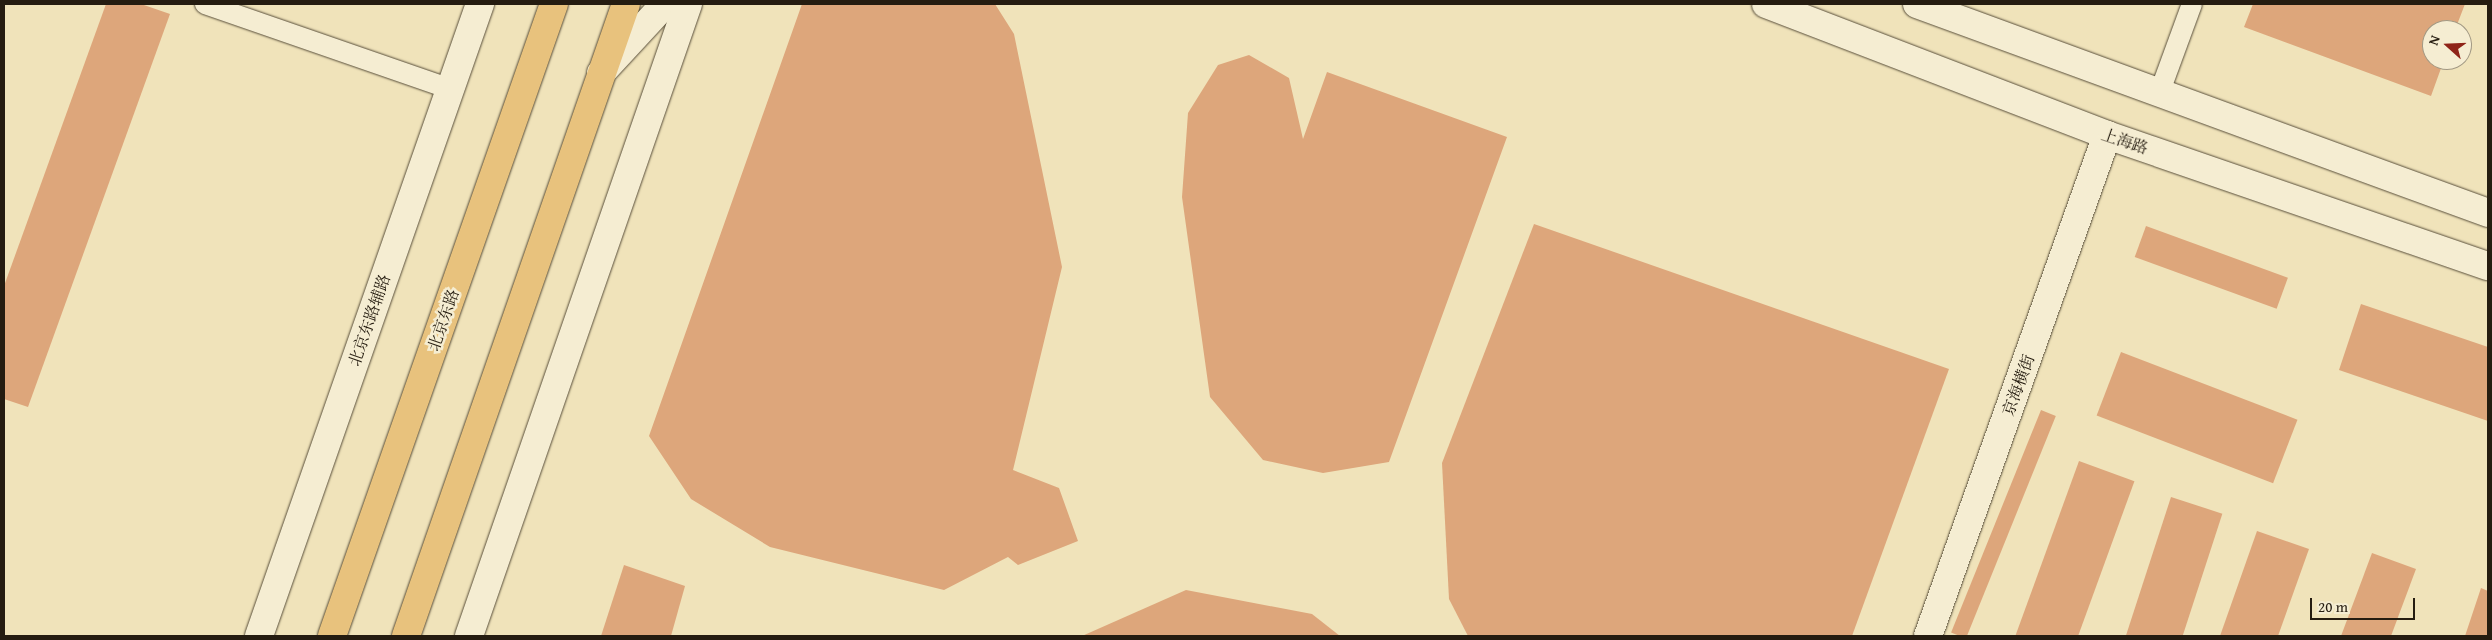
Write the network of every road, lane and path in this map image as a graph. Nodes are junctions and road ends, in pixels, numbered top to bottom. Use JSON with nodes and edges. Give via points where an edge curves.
{"nodes":[{"id":1,"x":205,"y":4,"type":"edge"},
{"id":2,"x":480,"y":4,"type":"edge"},
{"id":3,"x":554,"y":4,"type":"edge"},
{"id":4,"x":626,"y":4,"type":"edge"},
{"id":5,"x":665,"y":4,"type":"edge"},
{"id":6,"x":688,"y":4,"type":"edge"},
{"id":7,"x":1766,"y":4,"type":"edge"},
{"id":8,"x":1917,"y":4,"type":"edge"},
{"id":9,"x":2192,"y":4,"type":"edge"},
{"id":10,"x":600,"y":74,"type":"junction"},
{"id":11,"x":450,"y":89,"type":"junction"},
{"id":12,"x":2159,"y":94,"type":"junction"},
{"id":13,"x":2107,"y":135,"type":"junction"},
{"id":14,"x":2488,"y":213,"type":"edge"},
{"id":15,"x":2488,"y":266,"type":"edge"},
{"id":16,"x":259,"y":636,"type":"edge"},
{"id":17,"x":332,"y":636,"type":"edge"},
{"id":18,"x":406,"y":636,"type":"edge"},
{"id":19,"x":470,"y":636,"type":"edge"},
{"id":20,"x":1928,"y":636,"type":"edge"}],
"edges":[{"from":1,"to":11,"type":"lane"},
{"from":2,"to":11,"type":"main road","name":"北京东路辅路"},
{"from":3,"to":17,"type":"main road","name":"北京东路"},
{"from":4,"to":10,"type":"main road"},
{"from":5,"to":10,"type":"main road"},
{"from":6,"to":19,"type":"main road"},
{"from":7,"to":13,"type":"main road","name":"上海路"},
{"from":8,"to":12,"type":"main road"},
{"from":9,"to":12,"type":"lane"},
{"from":10,"to":18,"type":"main road"},
{"from":11,"to":16,"type":"main road","name":"北京东路辅路"},
{"from":12,"to":14,"type":"main road"},
{"from":13,"to":15,"type":"main road","name":"上海路"},
{"from":13,"to":20,"type":"main road","name":"京海横街"}]}
